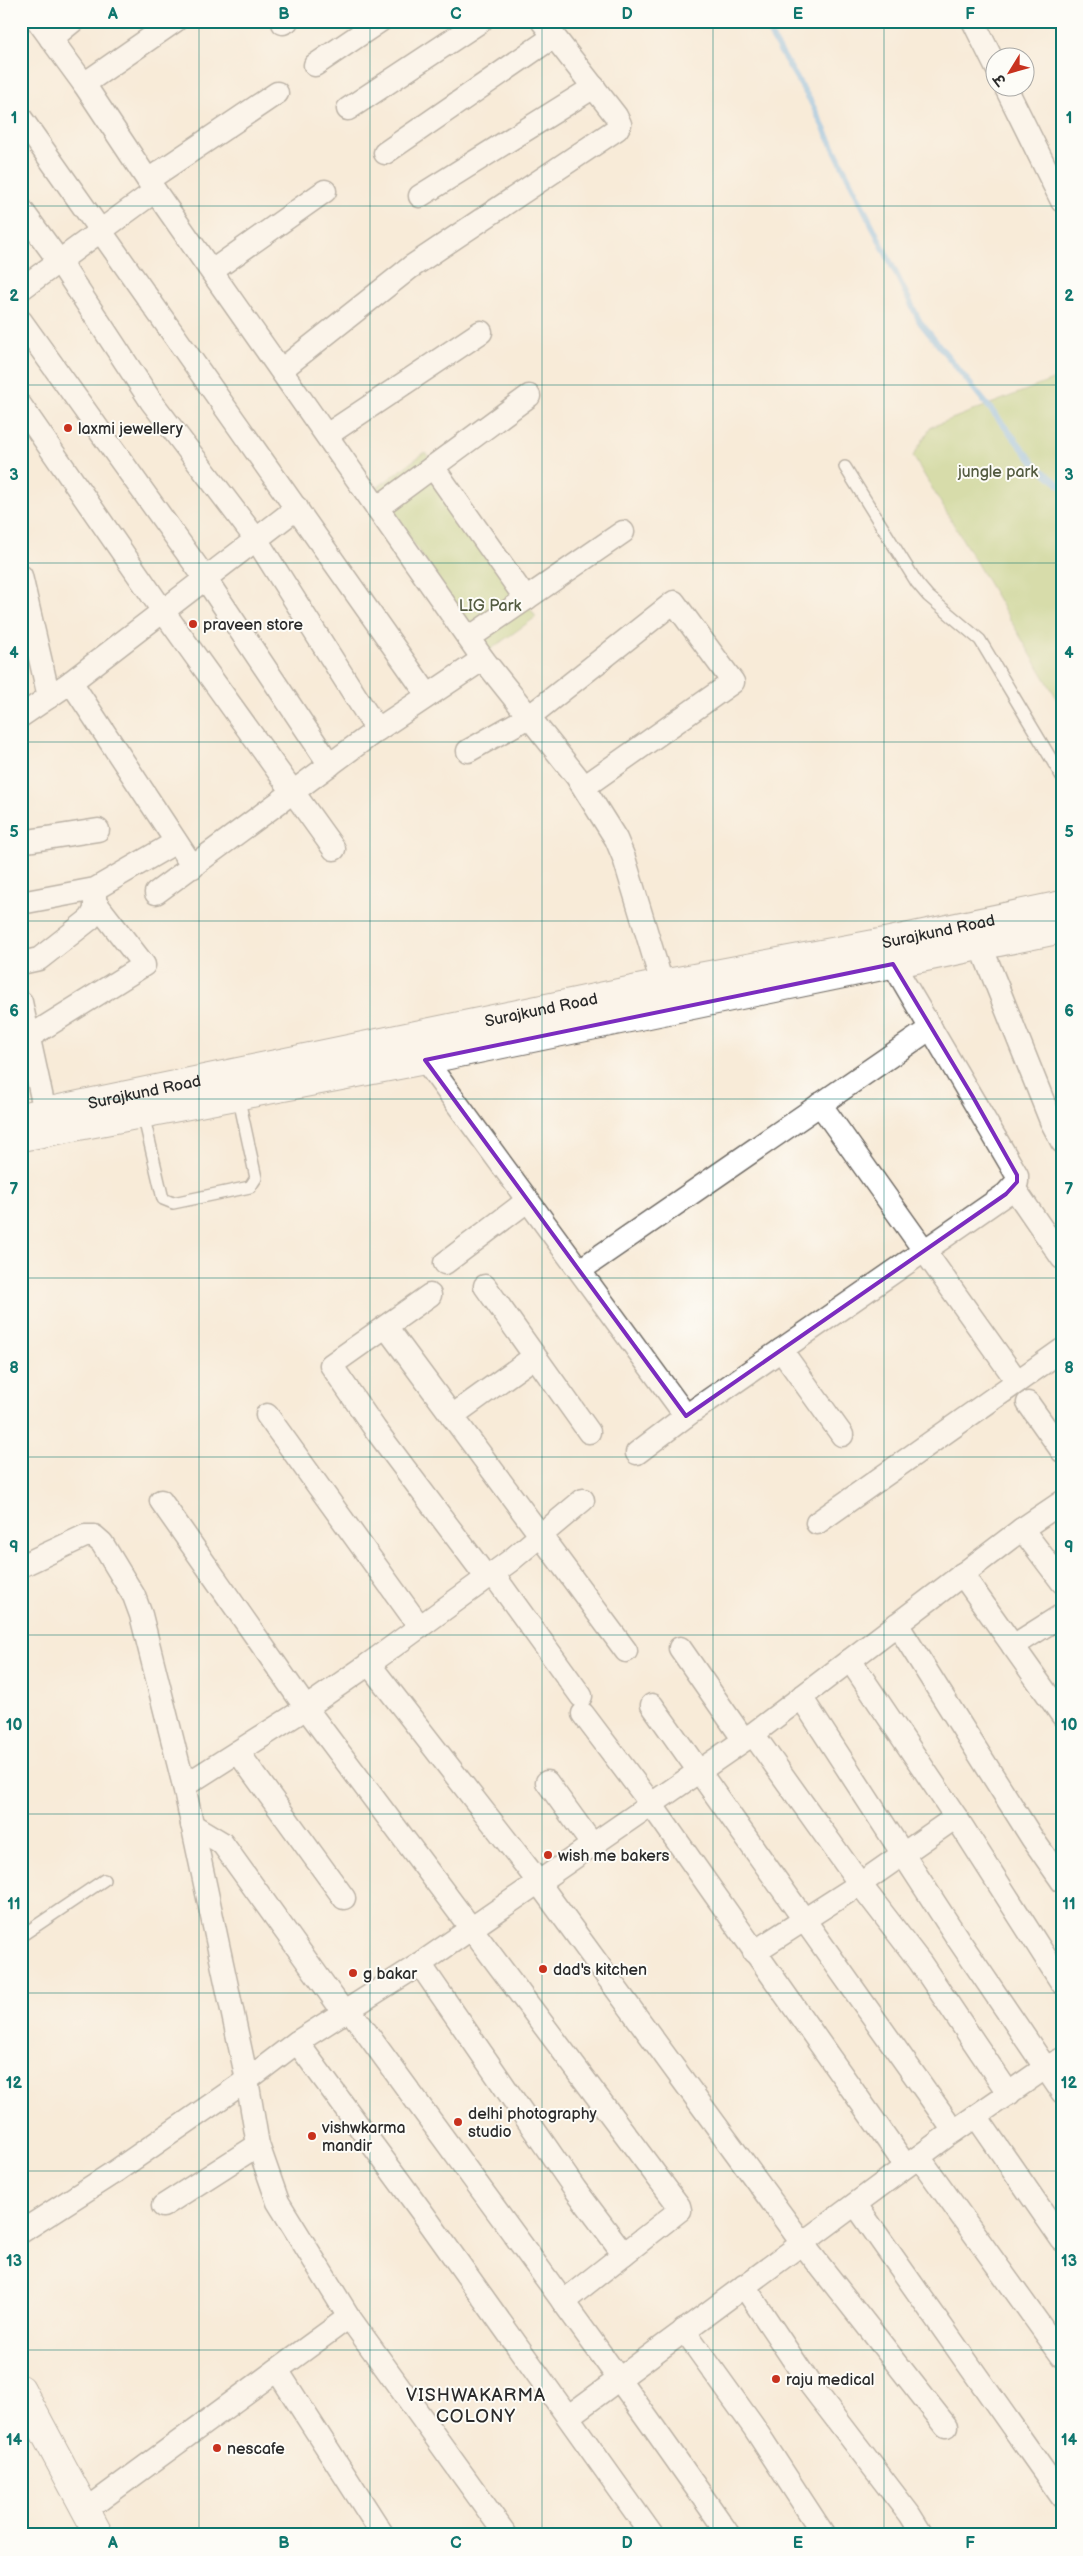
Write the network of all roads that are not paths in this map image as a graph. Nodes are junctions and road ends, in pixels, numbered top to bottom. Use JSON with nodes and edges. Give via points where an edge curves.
{"nodes":[{"id":1,"x":73,"y":21,"type":"edge"},
{"id":2,"x":175,"y":21,"type":"edge"},
{"id":3,"x":380,"y":21,"type":"edge"},
{"id":4,"x":481,"y":21,"type":"edge"},
{"id":5,"x":973,"y":21,"type":"edge"},
{"id":6,"x":548,"y":29,"type":"edge"},
{"id":7,"x":44,"y":30,"type":"edge"},
{"id":8,"x":986,"y":48,"type":"edge"},
{"id":9,"x":315,"y":65,"type":"dead end"},
{"id":10,"x":84,"y":84,"type":"junction"},
{"id":11,"x":594,"y":87,"type":"junction"},
{"id":12,"x":276,"y":92,"type":"dead end"},
{"id":13,"x":1012,"y":98,"type":"edge"},
{"id":14,"x":348,"y":109,"type":"dead end"},
{"id":15,"x":21,"y":118,"type":"edge"},
{"id":16,"x":385,"y":153,"type":"dead end"},
{"id":17,"x":1053,"y":165,"type":"edge"},
{"id":18,"x":152,"y":185,"type":"junction"},
{"id":19,"x":325,"y":192,"type":"dead end"},
{"id":20,"x":420,"y":196,"type":"dead end"},
{"id":21,"x":1062,"y":201,"type":"edge"},
{"id":22,"x":21,"y":209,"type":"edge"},
{"id":23,"x":100,"y":231,"type":"junction"},
{"id":24,"x":59,"y":260,"type":"junction"},
{"id":25,"x":212,"y":271,"type":"junction"},
{"id":26,"x":21,"y":289,"type":"edge"},
{"id":27,"x":21,"y":321,"type":"edge"},
{"id":28,"x":481,"y":332,"type":"dead end"},
{"id":29,"x":281,"y":370,"type":"junction"},
{"id":30,"x":529,"y":396,"type":"dead end"},
{"id":31,"x":21,"y":406,"type":"edge"},
{"id":32,"x":327,"y":435,"type":"junction"},
{"id":33,"x":433,"y":466,"type":"junction"},
{"id":34,"x":845,"y":467,"type":"dead end"},
{"id":35,"x":298,"y":508,"type":"junction"},
{"id":36,"x":377,"y":508,"type":"junction"},
{"id":37,"x":622,"y":532,"type":"dead end"},
{"id":38,"x":256,"y":539,"type":"junction"},
{"id":39,"x":21,"y":576,"type":"edge"},
{"id":40,"x":205,"y":578,"type":"junction"},
{"id":41,"x":526,"y":599,"type":"junction"},
{"id":42,"x":164,"y":611,"type":"junction"},
{"id":43,"x":469,"y":638,"type":"junction"},
{"id":44,"x":483,"y":659,"type":"junction"},
{"id":45,"x":70,"y":682,"type":"junction"},
{"id":46,"x":427,"y":694,"type":"junction"},
{"id":47,"x":49,"y":697,"type":"junction"},
{"id":48,"x":21,"y":716,"type":"edge"},
{"id":49,"x":530,"y":716,"type":"junction"},
{"id":50,"x":377,"y":730,"type":"junction"},
{"id":51,"x":468,"y":751,"type":"dead end"},
{"id":52,"x":330,"y":765,"type":"junction"},
{"id":53,"x":1062,"y":776,"type":"edge"},
{"id":54,"x":584,"y":787,"type":"junction"},
{"id":55,"x":294,"y":792,"type":"junction"},
{"id":56,"x":98,"y":830,"type":"dead end"},
{"id":57,"x":21,"y":842,"type":"edge"},
{"id":58,"x":176,"y":842,"type":"junction"},
{"id":59,"x":334,"y":849,"type":"dead end"},
{"id":60,"x":193,"y":867,"type":"junction"},
{"id":61,"x":156,"y":893,"type":"dead end"},
{"id":62,"x":95,"y":895,"type":"junction"},
{"id":63,"x":21,"y":903,"type":"edge"},
{"id":64,"x":1062,"y":905,"type":"edge"},
{"id":65,"x":1062,"y":929,"type":"edge"},
{"id":66,"x":981,"y":946,"type":"junction"},
{"id":67,"x":21,"y":963,"type":"edge"},
{"id":68,"x":893,"y":964,"type":"junction"},
{"id":69,"x":662,"y":984,"type":"junction"},
{"id":70,"x":21,"y":1002,"type":"edge"},
{"id":71,"x":669,"y":1010,"type":"junction"},
{"id":72,"x":931,"y":1028,"type":"junction"},
{"id":73,"x":25,"y":1038,"type":"edge"},
{"id":74,"x":425,"y":1060,"type":"junction"},
{"id":75,"x":238,"y":1095,"type":"junction"},
{"id":76,"x":820,"y":1104,"type":"junction"},
{"id":77,"x":142,"y":1113,"type":"junction"},
{"id":78,"x":33,"y":1115,"type":"edge"},
{"id":79,"x":21,"y":1137,"type":"edge"},
{"id":80,"x":1062,"y":1142,"type":"edge"},
{"id":81,"x":1014,"y":1188,"type":"junction"},
{"id":82,"x":527,"y":1202,"type":"junction"},
{"id":83,"x":926,"y":1250,"type":"junction"},
{"id":84,"x":1062,"y":1258,"type":"edge"},
{"id":85,"x":445,"y":1263,"type":"dead end"},
{"id":86,"x":580,"y":1270,"type":"junction"},
{"id":87,"x":484,"y":1286,"type":"dead end"},
{"id":88,"x":430,"y":1295,"type":"dead end"},
{"id":89,"x":387,"y":1328,"type":"junction"},
{"id":90,"x":781,"y":1350,"type":"junction"},
{"id":91,"x":1062,"y":1350,"type":"edge"},
{"id":92,"x":534,"y":1357,"type":"junction"},
{"id":93,"x":1017,"y":1381,"type":"junction"},
{"id":94,"x":1028,"y":1403,"type":"dead end"},
{"id":95,"x":267,"y":1415,"type":"dead end"},
{"id":96,"x":452,"y":1416,"type":"junction"},
{"id":97,"x":686,"y":1416,"type":"junction"},
{"id":98,"x":589,"y":1432,"type":"dead end"},
{"id":99,"x":842,"y":1434,"type":"dead end"},
{"id":100,"x":1062,"y":1451,"type":"edge"},
{"id":101,"x":637,"y":1453,"type":"dead end"},
{"id":102,"x":583,"y":1500,"type":"dead end"},
{"id":103,"x":162,"y":1501,"type":"dead end"},
{"id":104,"x":1062,"y":1502,"type":"edge"},
{"id":105,"x":817,"y":1524,"type":"dead end"},
{"id":106,"x":1022,"y":1529,"type":"junction"},
{"id":107,"x":540,"y":1535,"type":"junction"},
{"id":108,"x":21,"y":1566,"type":"edge"},
{"id":109,"x":962,"y":1574,"type":"junction"},
{"id":110,"x":490,"y":1576,"type":"junction"},
{"id":111,"x":1062,"y":1582,"type":"edge"},
{"id":112,"x":1062,"y":1615,"type":"edge"},
{"id":113,"x":897,"y":1624,"type":"junction"},
{"id":114,"x":420,"y":1627,"type":"junction"},
{"id":115,"x":1013,"y":1646,"type":"junction"},
{"id":116,"x":680,"y":1648,"type":"dead end"},
{"id":117,"x":626,"y":1651,"type":"dead end"},
{"id":118,"x":850,"y":1660,"type":"junction"},
{"id":119,"x":369,"y":1664,"type":"junction"},
{"id":120,"x":801,"y":1697,"type":"junction"},
{"id":121,"x":652,"y":1706,"type":"dead end"},
{"id":122,"x":306,"y":1708,"type":"junction"},
{"id":123,"x":1062,"y":1715,"type":"edge"},
{"id":124,"x":748,"y":1737,"type":"junction"},
{"id":125,"x":238,"y":1752,"type":"junction"},
{"id":126,"x":699,"y":1770,"type":"junction"},
{"id":127,"x":548,"y":1782,"type":"dead end"},
{"id":128,"x":184,"y":1786,"type":"junction"},
{"id":129,"x":651,"y":1804,"type":"junction"},
{"id":130,"x":956,"y":1817,"type":"junction"},
{"id":131,"x":192,"y":1825,"type":"junction"},
{"id":132,"x":592,"y":1844,"type":"junction"},
{"id":133,"x":904,"y":1854,"type":"junction"},
{"id":134,"x":104,"y":1880,"type":"dead end"},
{"id":135,"x":1062,"y":1881,"type":"edge"},
{"id":136,"x":539,"y":1882,"type":"junction"},
{"id":137,"x":860,"y":1884,"type":"junction"},
{"id":138,"x":344,"y":1898,"type":"dead end"},
{"id":139,"x":805,"y":1919,"type":"junction"},
{"id":140,"x":469,"y":1929,"type":"junction"},
{"id":141,"x":21,"y":1936,"type":"edge"},
{"id":142,"x":754,"y":1952,"type":"junction"},
{"id":143,"x":420,"y":1964,"type":"junction"},
{"id":144,"x":1062,"y":1983,"type":"edge"},
{"id":145,"x":348,"y":2012,"type":"junction"},
{"id":146,"x":297,"y":2042,"type":"junction"},
{"id":147,"x":1053,"y":2064,"type":"edge"},
{"id":148,"x":247,"y":2080,"type":"junction"},
{"id":149,"x":1062,"y":2092,"type":"edge"},
{"id":150,"x":1009,"y":2094,"type":"junction"},
{"id":151,"x":976,"y":2116,"type":"junction"},
{"id":152,"x":954,"y":2131,"type":"junction"},
{"id":153,"x":258,"y":2145,"type":"junction"},
{"id":154,"x":912,"y":2162,"type":"junction"},
{"id":155,"x":856,"y":2205,"type":"junction"},
{"id":156,"x":163,"y":2206,"type":"dead end"},
{"id":157,"x":1059,"y":2229,"type":"edge"},
{"id":158,"x":21,"y":2232,"type":"edge"},
{"id":159,"x":802,"y":2243,"type":"junction"},
{"id":160,"x":624,"y":2254,"type":"junction"},
{"id":161,"x":744,"y":2286,"type":"junction"},
{"id":162,"x":562,"y":2302,"type":"junction"},
{"id":163,"x":349,"y":2317,"type":"junction"},
{"id":164,"x":684,"y":2330,"type":"junction"},
{"id":165,"x":1062,"y":2356,"type":"edge"},
{"id":166,"x":277,"y":2370,"type":"junction"},
{"id":167,"x":620,"y":2377,"type":"junction"},
{"id":168,"x":21,"y":2389,"type":"edge"},
{"id":169,"x":569,"y":2416,"type":"junction"},
{"id":170,"x":946,"y":2426,"type":"dead end"},
{"id":171,"x":1062,"y":2496,"type":"edge"},
{"id":172,"x":86,"y":2510,"type":"junction"},
{"id":173,"x":99,"y":2535,"type":"edge"},
{"id":174,"x":383,"y":2535,"type":"edge"},
{"id":175,"x":506,"y":2535,"type":"edge"},
{"id":176,"x":652,"y":2535,"type":"edge"},
{"id":177,"x":729,"y":2535,"type":"edge"},
{"id":178,"x":824,"y":2535,"type":"edge"},
{"id":179,"x":922,"y":2535,"type":"edge"}],
"edges":[{"from":1,"to":7,"type":"street"},
{"from":2,"to":10,"type":"street"},
{"from":3,"to":9,"type":"street"},
{"from":4,"to":14,"type":"street"},
{"from":5,"to":8,"type":"street"},
{"from":6,"to":11,"type":"street"},
{"from":6,"to":16,"type":"street"},
{"from":7,"to":10,"type":"street"},
{"from":10,"to":18,"type":"street"},
{"from":11,"to":20,"type":"street"},
{"from":11,"to":29,"type":"street","via":[[616,116],[620,124],[617,129],[411,267]]},
{"from":12,"to":18,"type":"street"},
{"from":13,"to":17,"type":"street"},
{"from":15,"to":23,"type":"street"},
{"from":17,"to":21,"type":"street"},
{"from":18,"to":23,"type":"street"},
{"from":18,"to":25,"type":"street"},
{"from":19,"to":25,"type":"street"},
{"from":22,"to":24,"type":"street"},
{"from":23,"to":24,"type":"street"},
{"from":23,"to":35,"type":"street"},
{"from":24,"to":26,"type":"street"},
{"from":24,"to":38,"type":"street","via":[[151,401]]},
{"from":25,"to":29,"type":"street"},
{"from":27,"to":40,"type":"street"},
{"from":28,"to":32,"type":"street"},
{"from":29,"to":32,"type":"street"},
{"from":30,"to":33,"type":"street"},
{"from":31,"to":42,"type":"street"},
{"from":32,"to":36,"type":"street"},
{"from":33,"to":36,"type":"street"},
{"from":33,"to":41,"type":"street"},
{"from":34,"to":53,"type":"lane","via":[[917,583],[980,640]]},
{"from":35,"to":38,"type":"street"},
{"from":35,"to":46,"type":"street"},
{"from":36,"to":43,"type":"street"},
{"from":37,"to":41,"type":"street"},
{"from":38,"to":40,"type":"street"},
{"from":38,"to":50,"type":"street"},
{"from":39,"to":47,"type":"street"},
{"from":40,"to":42,"type":"street"},
{"from":40,"to":52,"type":"street"},
{"from":41,"to":43,"type":"street"},
{"from":42,"to":45,"type":"street"},
{"from":42,"to":55,"type":"street"},
{"from":43,"to":44,"type":"street"},
{"from":44,"to":46,"type":"street"},
{"from":44,"to":49,"type":"street"},
{"from":45,"to":47,"type":"street"},
{"from":45,"to":58,"type":"street"},
{"from":46,"to":50,"type":"street"},
{"from":47,"to":48,"type":"street"},
{"from":49,"to":51,"type":"street"},
{"from":49,"to":54,"type":"street"},
{"from":49,"to":54,"type":"street","via":[[674,602],[733,682]]},
{"from":50,"to":52,"type":"street"},
{"from":52,"to":55,"type":"street"},
{"from":54,"to":69,"type":"street","via":[[616,838],[624,858]]},
{"from":55,"to":59,"type":"street"},
{"from":55,"to":60,"type":"street"},
{"from":56,"to":57,"type":"street"},
{"from":58,"to":60,"type":"street"},
{"from":58,"to":62,"type":"street"},
{"from":60,"to":61,"type":"street"},
{"from":62,"to":63,"type":"street"},
{"from":62,"to":67,"type":"street","via":[[94,915],[90,919],[39,959]]},
{"from":62,"to":73,"type":"street","via":[[144,965]]},
{"from":64,"to":69,"type":"main road","name":"Surajkund Road"},
{"from":65,"to":66,"type":"main road","name":"Surajkund Road"},
{"from":66,"to":68,"type":"main road","name":"Surajkund Road"},
{"from":66,"to":80,"type":"street"},
{"from":68,"to":71,"type":"main road","name":"Surajkund Road"},
{"from":68,"to":72,"type":"street"},
{"from":69,"to":71,"type":"street"},
{"from":69,"to":78,"type":"main road","name":"Surajkund Road"},
{"from":70,"to":73,"type":"street"},
{"from":71,"to":74,"type":"main road","name":"Surajkund Road"},
{"from":72,"to":76,"type":"street"},
{"from":72,"to":81,"type":"street","via":[[1017,1175]]},
{"from":73,"to":78,"type":"street"},
{"from":74,"to":75,"type":"main road","name":"Surajkund Road"},
{"from":74,"to":82,"type":"street"},
{"from":75,"to":77,"type":"main road","name":"Surajkund Road"},
{"from":75,"to":77,"type":"lane","via":[[256,1178],[254,1183],[250,1187],[172,1203],[163,1199]]},
{"from":76,"to":83,"type":"street"},
{"from":76,"to":86,"type":"street"},
{"from":77,"to":79,"type":"main road","name":"Surajkund Road"},
{"from":81,"to":83,"type":"street"},
{"from":81,"to":84,"type":"street"},
{"from":82,"to":85,"type":"street"},
{"from":82,"to":86,"type":"street"},
{"from":83,"to":90,"type":"street"},
{"from":83,"to":93,"type":"street"},
{"from":86,"to":97,"type":"street"},
{"from":87,"to":92,"type":"street"},
{"from":88,"to":89,"type":"street"},
{"from":89,"to":96,"type":"street"},
{"from":89,"to":110,"type":"street","via":[[331,1366],[375,1429]]},
{"from":90,"to":97,"type":"street"},
{"from":90,"to":99,"type":"street"},
{"from":91,"to":93,"type":"street"},
{"from":92,"to":96,"type":"street"},
{"from":92,"to":98,"type":"street"},
{"from":93,"to":105,"type":"street"},
{"from":94,"to":100,"type":"street"},
{"from":95,"to":114,"type":"street"},
{"from":96,"to":107,"type":"street"},
{"from":97,"to":101,"type":"street"},
{"from":102,"to":107,"type":"street"},
{"from":103,"to":122,"type":"street"},
{"from":104,"to":106,"type":"street"},
{"from":106,"to":109,"type":"street"},
{"from":106,"to":111,"type":"street"},
{"from":107,"to":110,"type":"street"},
{"from":107,"to":117,"type":"street"},
{"from":108,"to":128,"type":"street","via":[[85,1536],[94,1536],[102,1543],[134,1596],[141,1615]]},
{"from":109,"to":113,"type":"street"},
{"from":109,"to":115,"type":"street"},
{"from":110,"to":114,"type":"street"},
{"from":110,"to":129,"type":"street"},
{"from":112,"to":115,"type":"street"},
{"from":113,"to":118,"type":"street"},
{"from":113,"to":135,"type":"street"},
{"from":114,"to":119,"type":"street"},
{"from":115,"to":123,"type":"street"},
{"from":116,"to":124,"type":"street"},
{"from":118,"to":120,"type":"street"},
{"from":118,"to":130,"type":"street"},
{"from":119,"to":122,"type":"street"},
{"from":119,"to":136,"type":"street"},
{"from":120,"to":124,"type":"street"},
{"from":120,"to":133,"type":"street"},
{"from":121,"to":126,"type":"street"},
{"from":122,"to":125,"type":"street"},
{"from":122,"to":140,"type":"street"},
{"from":124,"to":126,"type":"street"},
{"from":124,"to":137,"type":"street"},
{"from":125,"to":128,"type":"street"},
{"from":125,"to":138,"type":"street"},
{"from":126,"to":129,"type":"street"},
{"from":126,"to":139,"type":"street"},
{"from":127,"to":132,"type":"street"},
{"from":128,"to":131,"type":"street"},
{"from":129,"to":132,"type":"street"},
{"from":129,"to":142,"type":"street"},
{"from":130,"to":133,"type":"street"},
{"from":130,"to":144,"type":"street"},
{"from":131,"to":145,"type":"street","via":[[222,1843]]},
{"from":131,"to":148,"type":"street"},
{"from":132,"to":136,"type":"street"},
{"from":133,"to":137,"type":"street"},
{"from":133,"to":147,"type":"street"},
{"from":134,"to":141,"type":"lane"},
{"from":136,"to":140,"type":"street"},
{"from":136,"to":159,"type":"street"},
{"from":137,"to":139,"type":"street"},
{"from":137,"to":150,"type":"street","via":[[920,1962]]},
{"from":139,"to":142,"type":"street"},
{"from":139,"to":152,"type":"street"},
{"from":140,"to":143,"type":"street"},
{"from":140,"to":160,"type":"street","via":[[680,2206],[680,2210]]},
{"from":142,"to":154,"type":"street"},
{"from":143,"to":145,"type":"street"},
{"from":143,"to":160,"type":"street","via":[[575,2190]]},
{"from":145,"to":146,"type":"street"},
{"from":145,"to":162,"type":"street"},
{"from":146,"to":148,"type":"street"},
{"from":146,"to":169,"type":"street"},
{"from":147,"to":149,"type":"street"},
{"from":147,"to":150,"type":"street"},
{"from":148,"to":153,"type":"street"},
{"from":148,"to":158,"type":"street"},
{"from":150,"to":151,"type":"street"},
{"from":151,"to":152,"type":"street"},
{"from":151,"to":157,"type":"street"},
{"from":152,"to":154,"type":"street"},
{"from":153,"to":156,"type":"street"},
{"from":153,"to":163,"type":"street","via":[[282,2209]]},
{"from":154,"to":155,"type":"street"},
{"from":154,"to":165,"type":"street"},
{"from":155,"to":159,"type":"street"},
{"from":155,"to":171,"type":"street"},
{"from":159,"to":161,"type":"street"},
{"from":159,"to":170,"type":"street"},
{"from":160,"to":162,"type":"street"},
{"from":161,"to":164,"type":"street"},
{"from":161,"to":179,"type":"street","via":[[809,2383]]},
{"from":162,"to":167,"type":"street"},
{"from":163,"to":166,"type":"street"},
{"from":163,"to":175,"type":"street"},
{"from":164,"to":167,"type":"street"},
{"from":164,"to":178,"type":"street","via":[[754,2426]]},
{"from":166,"to":172,"type":"street"},
{"from":166,"to":174,"type":"street"},
{"from":167,"to":169,"type":"street"},
{"from":167,"to":177,"type":"street"},
{"from":168,"to":172,"type":"main road"},
{"from":169,"to":176,"type":"street"},
{"from":172,"to":173,"type":"main road"}]}
